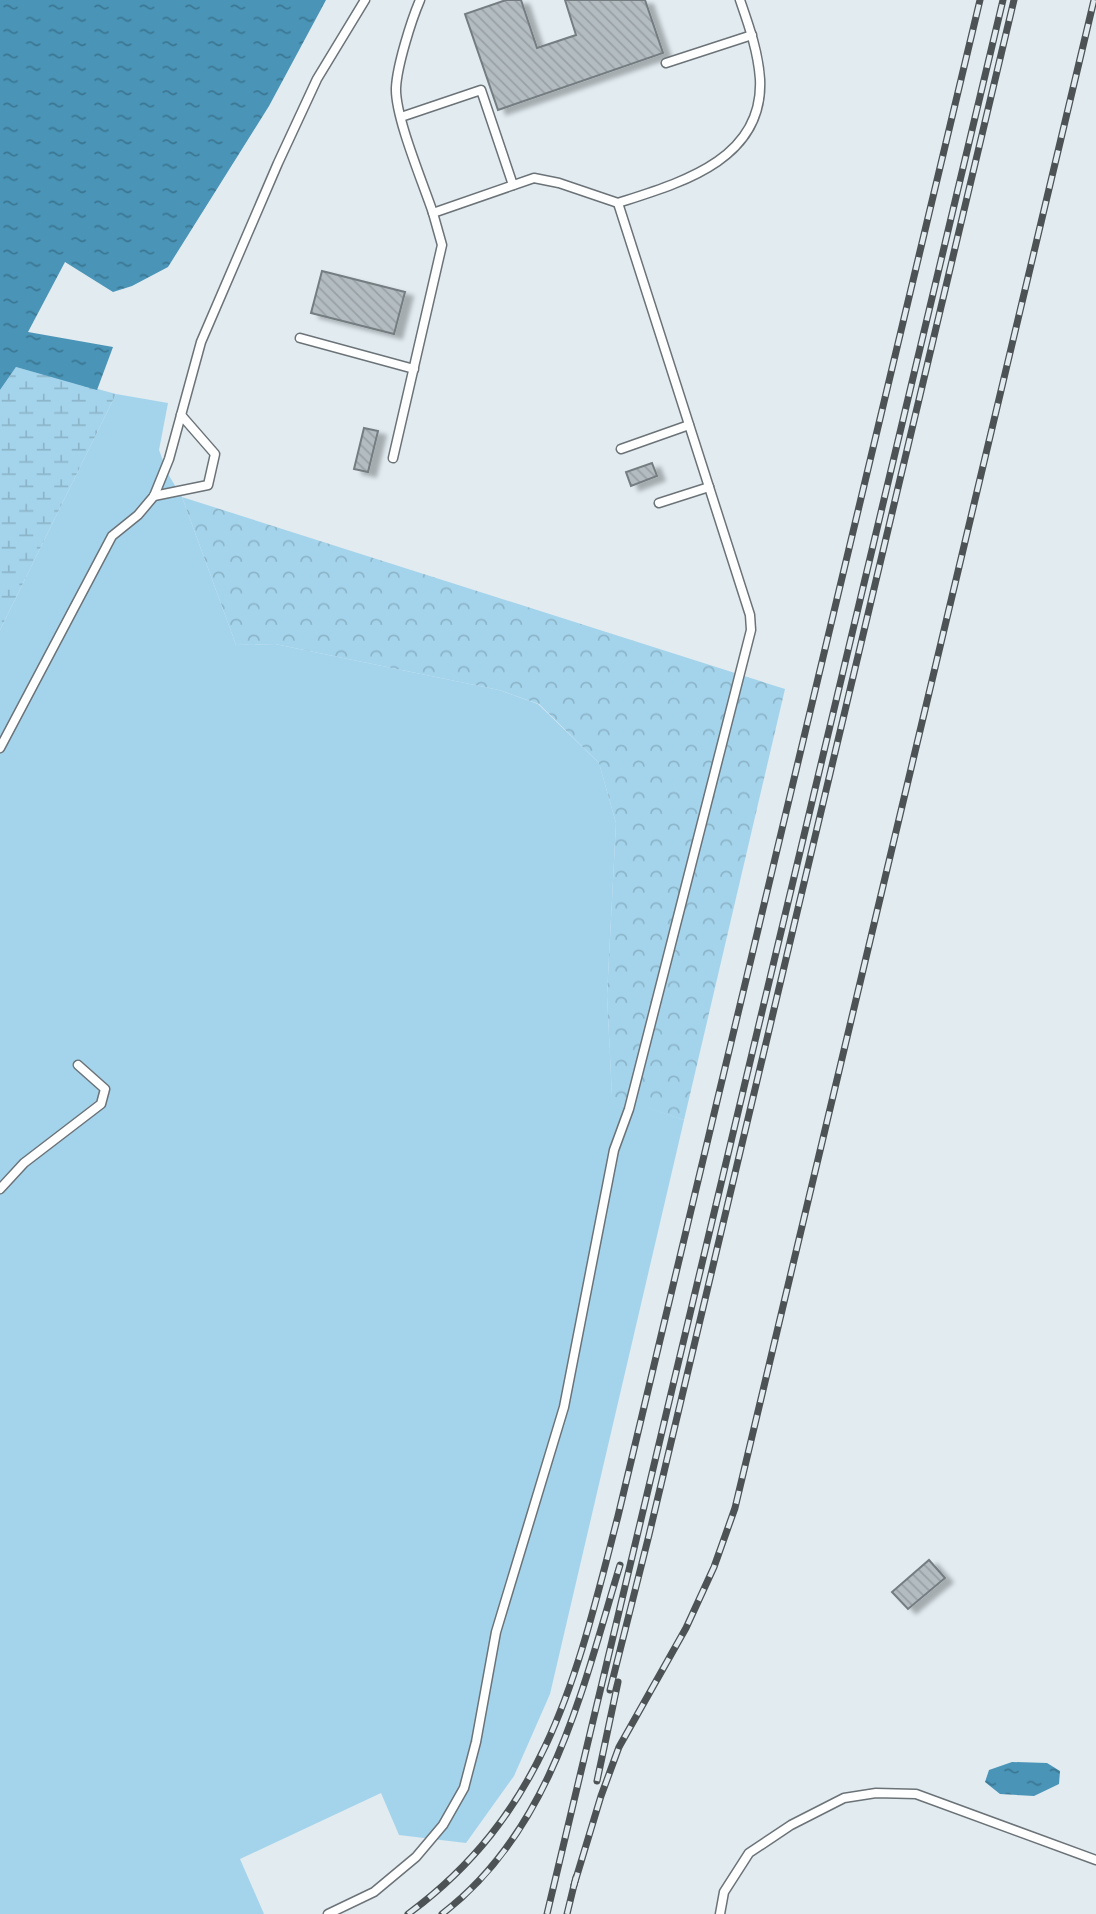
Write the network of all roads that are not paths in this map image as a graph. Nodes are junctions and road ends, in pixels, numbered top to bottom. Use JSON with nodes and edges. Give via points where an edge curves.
{"nodes":[{"id":1,"x":365,"y":0,"type":"edge"},
{"id":2,"x":420,"y":0,"type":"edge"},
{"id":3,"x":740,"y":0,"type":"edge"},
{"id":4,"x":752,"y":35,"type":"junction"},
{"id":5,"x":666,"y":63,"type":"dead end"},
{"id":6,"x":401,"y":117,"type":"junction"},
{"id":7,"x":513,"y":186,"type":"junction"},
{"id":8,"x":618,"y":203,"type":"junction"},
{"id":9,"x":433,"y":213,"type":"junction"},
{"id":10,"x":300,"y":338,"type":"dead end"},
{"id":11,"x":414,"y":369,"type":"junction"},
{"id":12,"x":181,"y":415,"type":"junction"},
{"id":13,"x":689,"y":425,"type":"junction"},
{"id":14,"x":621,"y":449,"type":"dead end"},
{"id":15,"x":393,"y":458,"type":"dead end"},
{"id":16,"x":709,"y":487,"type":"junction"},
{"id":17,"x":154,"y":496,"type":"junction"},
{"id":18,"x":659,"y":503,"type":"dead end"},
{"id":19,"x":0,"y":748,"type":"edge"},
{"id":20,"x":78,"y":1065,"type":"dead end"},
{"id":21,"x":0,"y":1189,"type":"edge"},
{"id":22,"x":1096,"y":1860,"type":"edge"},
{"id":23,"x":328,"y":1914,"type":"edge"},
{"id":24,"x":720,"y":1914,"type":"edge"}],
"edges":[{"from":1,"to":12,"type":"lane","via":[[317,79],[278,163],[201,342]]},
{"from":2,"to":6,"type":"lane","via":[[396,88]]},
{"from":3,"to":4,"type":"lane"},
{"from":4,"to":5,"type":"lane"},
{"from":4,"to":8,"type":"lane","via":[[760,80],[756,110],[743,138],[721,161],[685,181]]},
{"from":6,"to":7,"type":"lane","via":[[481,90]]},
{"from":6,"to":9,"type":"lane"},
{"from":7,"to":8,"type":"lane","via":[[534,178]]},
{"from":7,"to":9,"type":"lane"},
{"from":8,"to":13,"type":"lane"},
{"from":9,"to":11,"type":"lane","via":[[442,245]]},
{"from":10,"to":11,"type":"lane"},
{"from":11,"to":15,"type":"lane"},
{"from":12,"to":17,"type":"lane"},
{"from":12,"to":17,"type":"lane","via":[[215,454],[208,485]]},
{"from":13,"to":14,"type":"lane"},
{"from":13,"to":16,"type":"lane"},
{"from":16,"to":18,"type":"lane"},
{"from":16,"to":23,"type":"lane","via":[[750,615],[751,631],[629,1109],[614,1150],[564,1407],[496,1632],[464,1788],[443,1825],[416,1857],[374,1892]]},
{"from":17,"to":19,"type":"lane","via":[[112,536]]},
{"from":20,"to":21,"type":"lane","via":[[105,1089],[101,1104],[24,1163]]},
{"from":22,"to":24,"type":"lane","via":[[916,1794],[876,1793],[844,1798],[749,1853],[724,1892]]}]}
